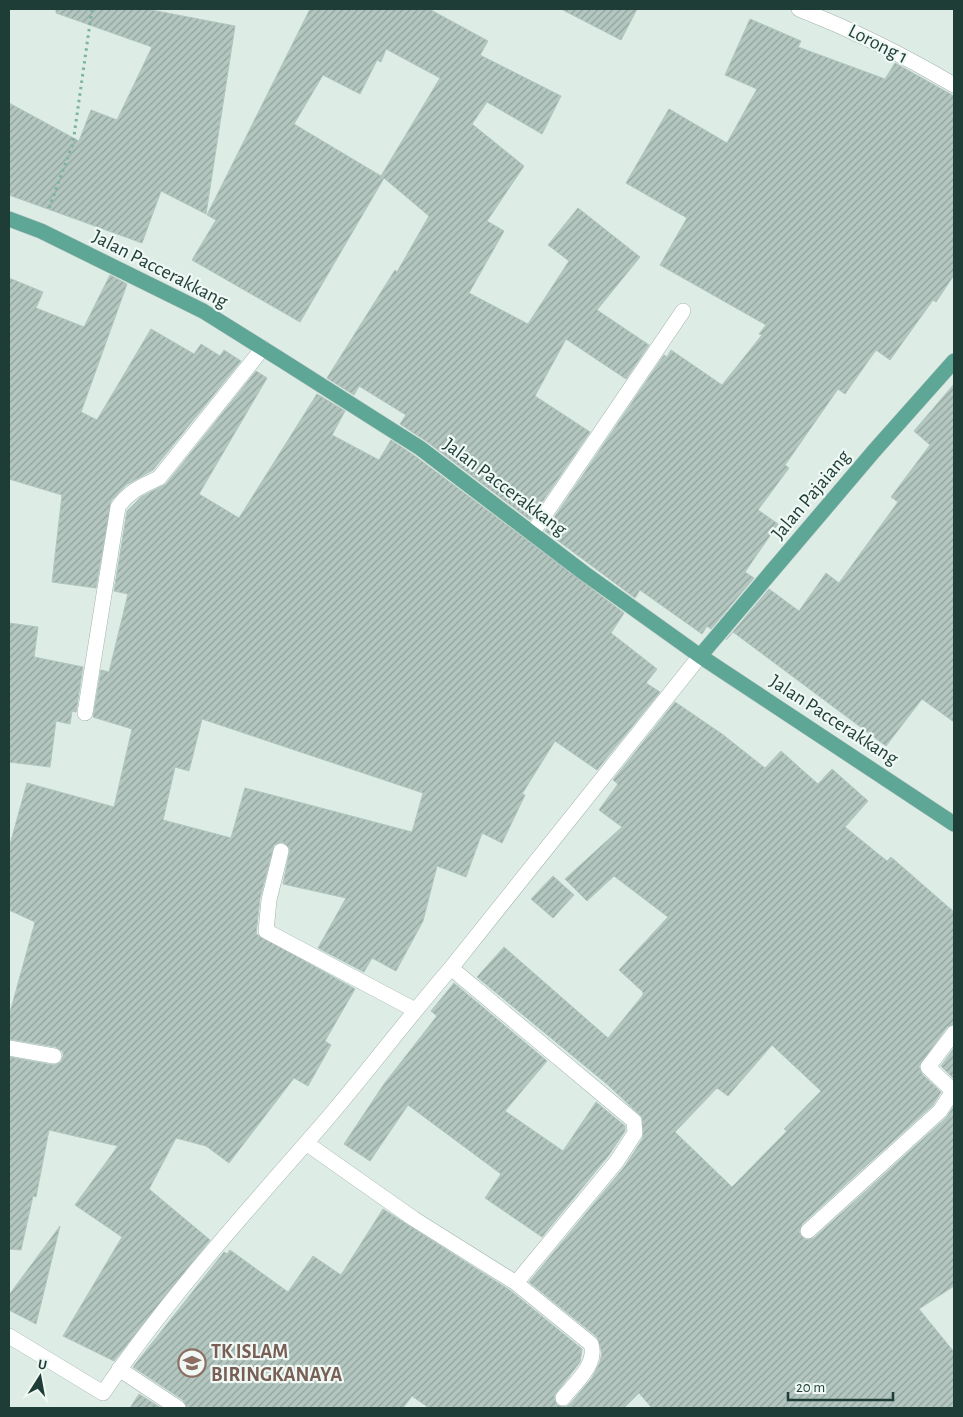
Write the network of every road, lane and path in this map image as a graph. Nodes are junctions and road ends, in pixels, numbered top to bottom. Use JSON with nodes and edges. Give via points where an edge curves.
{"nodes":[{"id":1,"x":92,"y":9,"type":"edge"},
{"id":2,"x":799,"y":9,"type":"edge"},
{"id":3,"x":954,"y":85,"type":"edge"},
{"id":4,"x":9,"y":219,"type":"edge"},
{"id":5,"x":41,"y":231,"type":"junction"},
{"id":6,"x":683,"y":311,"type":"dead end"},
{"id":7,"x":262,"y":348,"type":"junction"},
{"id":8,"x":954,"y":362,"type":"edge"},
{"id":9,"x":533,"y":532,"type":"junction"},
{"id":10,"x":700,"y":656,"type":"junction"},
{"id":11,"x":85,"y":713,"type":"dead end"},
{"id":12,"x":954,"y":824,"type":"edge"},
{"id":13,"x":281,"y":851,"type":"dead end"},
{"id":14,"x":451,"y":968,"type":"junction"},
{"id":15,"x":415,"y":1010,"type":"junction"},
{"id":16,"x":954,"y":1033,"type":"edge"},
{"id":17,"x":9,"y":1048,"type":"edge"},
{"id":18,"x":54,"y":1056,"type":"dead end"},
{"id":19,"x":306,"y":1143,"type":"junction"},
{"id":20,"x":808,"y":1231,"type":"dead end"},
{"id":21,"x":516,"y":1283,"type":"junction"},
{"id":22,"x":9,"y":1336,"type":"edge"},
{"id":23,"x":119,"y":1368,"type":"junction"},
{"id":24,"x":563,"y":1398,"type":"dead end"},
{"id":25,"x":178,"y":1408,"type":"edge"}],
"edges":[{"from":1,"to":5,"type":"path","via":[[73,143]]},
{"from":2,"to":3,"type":"street","name":"Lorong 1","via":[[845,28]]},
{"from":4,"to":5,"type":"main road","name":"Jalan Paccerakkang"},
{"from":5,"to":7,"type":"main road","name":"Jalan Paccerakkang","via":[[203,311]]},
{"from":6,"to":9,"type":"street"},
{"from":7,"to":9,"type":"main road","name":"Jalan Paccerakkang","via":[[420,448]]},
{"from":7,"to":11,"type":"street","via":[[159,478],[131,492],[118,507]]},
{"from":8,"to":10,"type":"main road","name":"Jalan Pajaiang"},
{"from":9,"to":10,"type":"main road","name":"Jalan Paccerakkang","via":[[584,573]]},
{"from":10,"to":12,"type":"main road","name":"Jalan Paccerakkang"},
{"from":10,"to":14,"type":"street"},
{"from":13,"to":15,"type":"street","via":[[269,900],[266,931]]},
{"from":14,"to":15,"type":"street"},
{"from":14,"to":21,"type":"street","via":[[634,1121],[635,1134],[630,1144]]},
{"from":15,"to":19,"type":"street"},
{"from":16,"to":20,"type":"street","via":[[928,1067],[953,1091],[940,1111]]},
{"from":17,"to":18,"type":"street"},
{"from":19,"to":21,"type":"street"},
{"from":19,"to":23,"type":"street"},
{"from":21,"to":24,"type":"street","via":[[591,1344],[589,1363]]},
{"from":22,"to":23,"type":"street","via":[[103,1393]]},
{"from":23,"to":25,"type":"street"}]}
